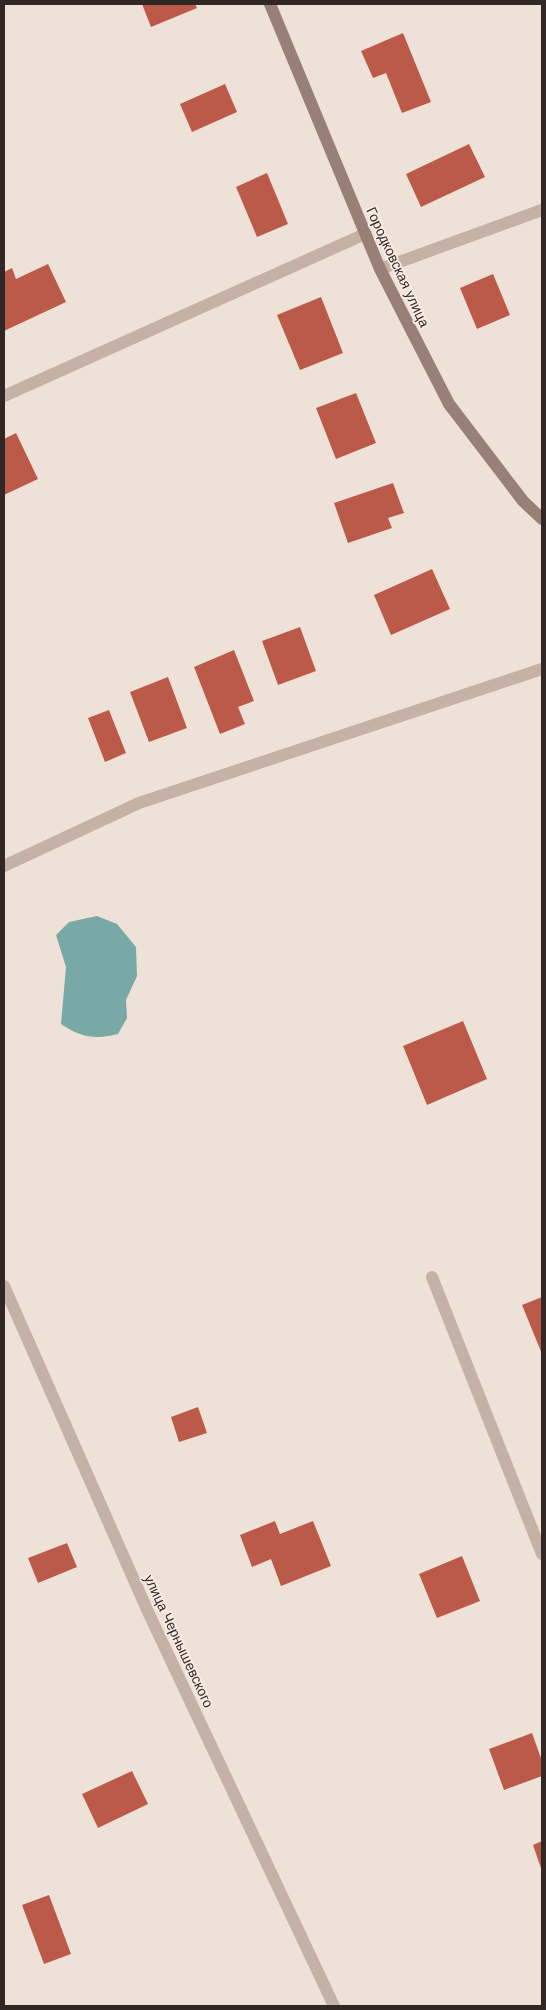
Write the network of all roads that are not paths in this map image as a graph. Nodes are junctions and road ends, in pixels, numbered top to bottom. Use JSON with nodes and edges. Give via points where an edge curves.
{"nodes":[{"id":1,"x":270,"y":4,"type":"edge"},
{"id":2,"x":542,"y":210,"type":"edge"},
{"id":3,"x":365,"y":234,"type":"junction"},
{"id":4,"x":380,"y":269,"type":"junction"},
{"id":5,"x":4,"y":396,"type":"edge"},
{"id":6,"x":542,"y":519,"type":"edge"},
{"id":7,"x":542,"y":669,"type":"edge"},
{"id":8,"x":4,"y":866,"type":"edge"},
{"id":9,"x":432,"y":1277,"type":"dead end"},
{"id":10,"x":4,"y":1286,"type":"edge"},
{"id":11,"x":542,"y":1554,"type":"edge"},
{"id":12,"x":334,"y":2006,"type":"edge"}],
"edges":[{"from":1,"to":3,"type":"main road","name":"Городковская улица"},
{"from":2,"to":4,"type":"street"},
{"from":3,"to":4,"type":"main road","name":"Городковская улица"},
{"from":3,"to":5,"type":"street"},
{"from":4,"to":6,"type":"main road","name":"Городковская улица","via":[[448,404],[523,501]]},
{"from":7,"to":8,"type":"street","via":[[140,803]]},
{"from":9,"to":11,"type":"street"},
{"from":10,"to":12,"type":"street","name":"улица Чернышевского","via":[[149,1614]]}]}
